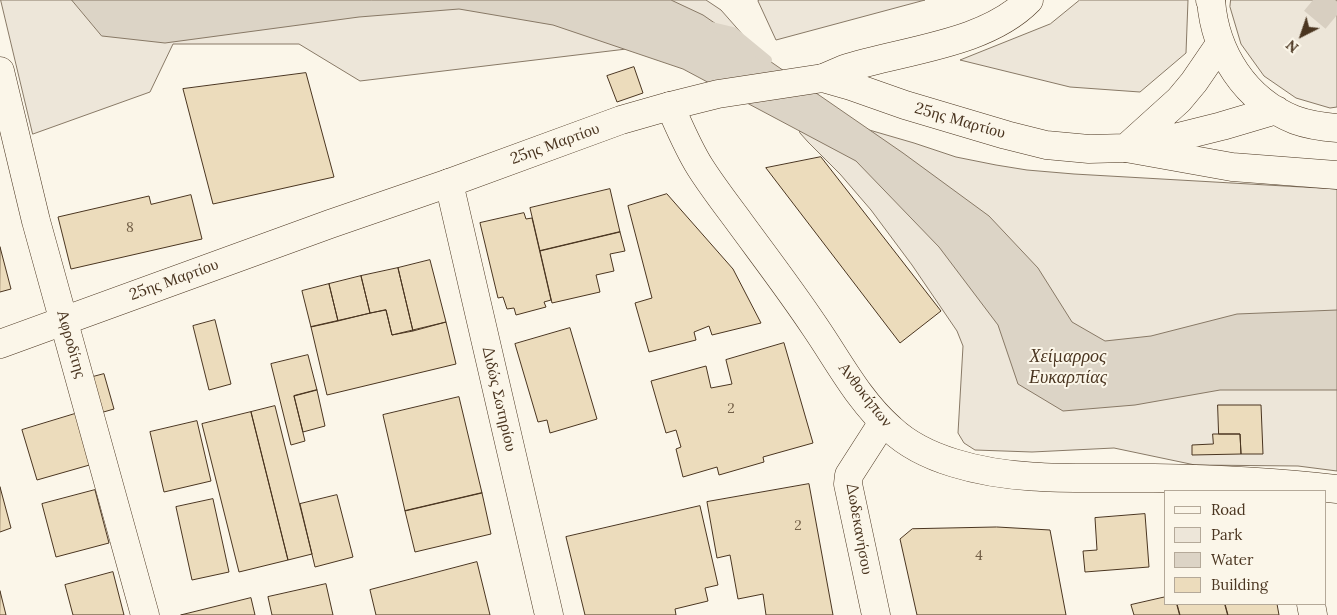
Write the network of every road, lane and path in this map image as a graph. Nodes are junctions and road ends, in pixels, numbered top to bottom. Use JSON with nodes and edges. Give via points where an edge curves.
{"nodes":[{"id":1,"x":1030,"y":0,"type":"edge"},
{"id":2,"x":1211,"y":0,"type":"edge"},
{"id":3,"x":1220,"y":44,"type":"junction"},
{"id":4,"x":0,"y":71,"type":"edge"},
{"id":5,"x":823,"y":78,"type":"junction"},
{"id":6,"x":670,"y":106,"type":"junction"},
{"id":7,"x":1276,"y":110,"type":"junction"},
{"id":8,"x":1337,"y":128,"type":"edge"},
{"id":9,"x":1126,"y":148,"type":"junction"},
{"id":10,"x":1337,"y":175,"type":"edge"},
{"id":11,"x":449,"y":183,"type":"junction"},
{"id":12,"x":64,"y":320,"type":"junction"},
{"id":13,"x":0,"y":344,"type":"edge"},
{"id":14,"x":883,"y":422,"type":"junction"},
{"id":15,"x":1289,"y":487,"type":"edge"},
{"id":16,"x":1337,"y":489,"type":"edge"},
{"id":17,"x":145,"y":615,"type":"edge"},
{"id":18,"x":549,"y":615,"type":"edge"},
{"id":19,"x":876,"y":615,"type":"edge"}],
"edges":[{"from":1,"to":5,"type":"main road","via":[[988,28]]},
{"from":2,"to":3,"type":"main road"},
{"from":3,"to":7,"type":"main road","via":[[1242,81]]},
{"from":3,"to":9,"type":"main road","via":[[1179,100]]},
{"from":4,"to":12,"type":"main road","name":"Αφροδίτης"},
{"from":5,"to":6,"type":"main road","name":"25ης Μαρτίου","via":[[718,94]]},
{"from":5,"to":9,"type":"main road","name":"25ης Μαρτίου","via":[[1006,135],[1089,149]]},
{"from":6,"to":11,"type":"main road","name":"25ης Μαρτίου","via":[[621,120]]},
{"from":6,"to":14,"type":"main road","name":"Ανθοκήπων","via":[[701,168],[852,384]]},
{"from":7,"to":8,"type":"main road","via":[[1295,120]]},
{"from":7,"to":9,"type":"main road"},
{"from":9,"to":10,"type":"main road","via":[[1232,167]]},
{"from":11,"to":12,"type":"main road","name":"25ης Μαρτίου"},
{"from":11,"to":18,"type":"main road","name":"Διδώς Σωτηρίου"},
{"from":12,"to":13,"type":"main road","name":"25ης Μαρτίου"},
{"from":12,"to":17,"type":"main road","name":"Αφροδίτης"},
{"from":14,"to":15,"type":"main road","name":"Ανθοκήπων","via":[[919,449],[955,464],[987,470],[1052,478],[1154,478]]},
{"from":14,"to":19,"type":"main road","name":"Δωδεκανήσου","via":[[849,475],[848,484]]},
{"from":15,"to":16,"type":"main road","name":"Ανθοκήπων"}]}
